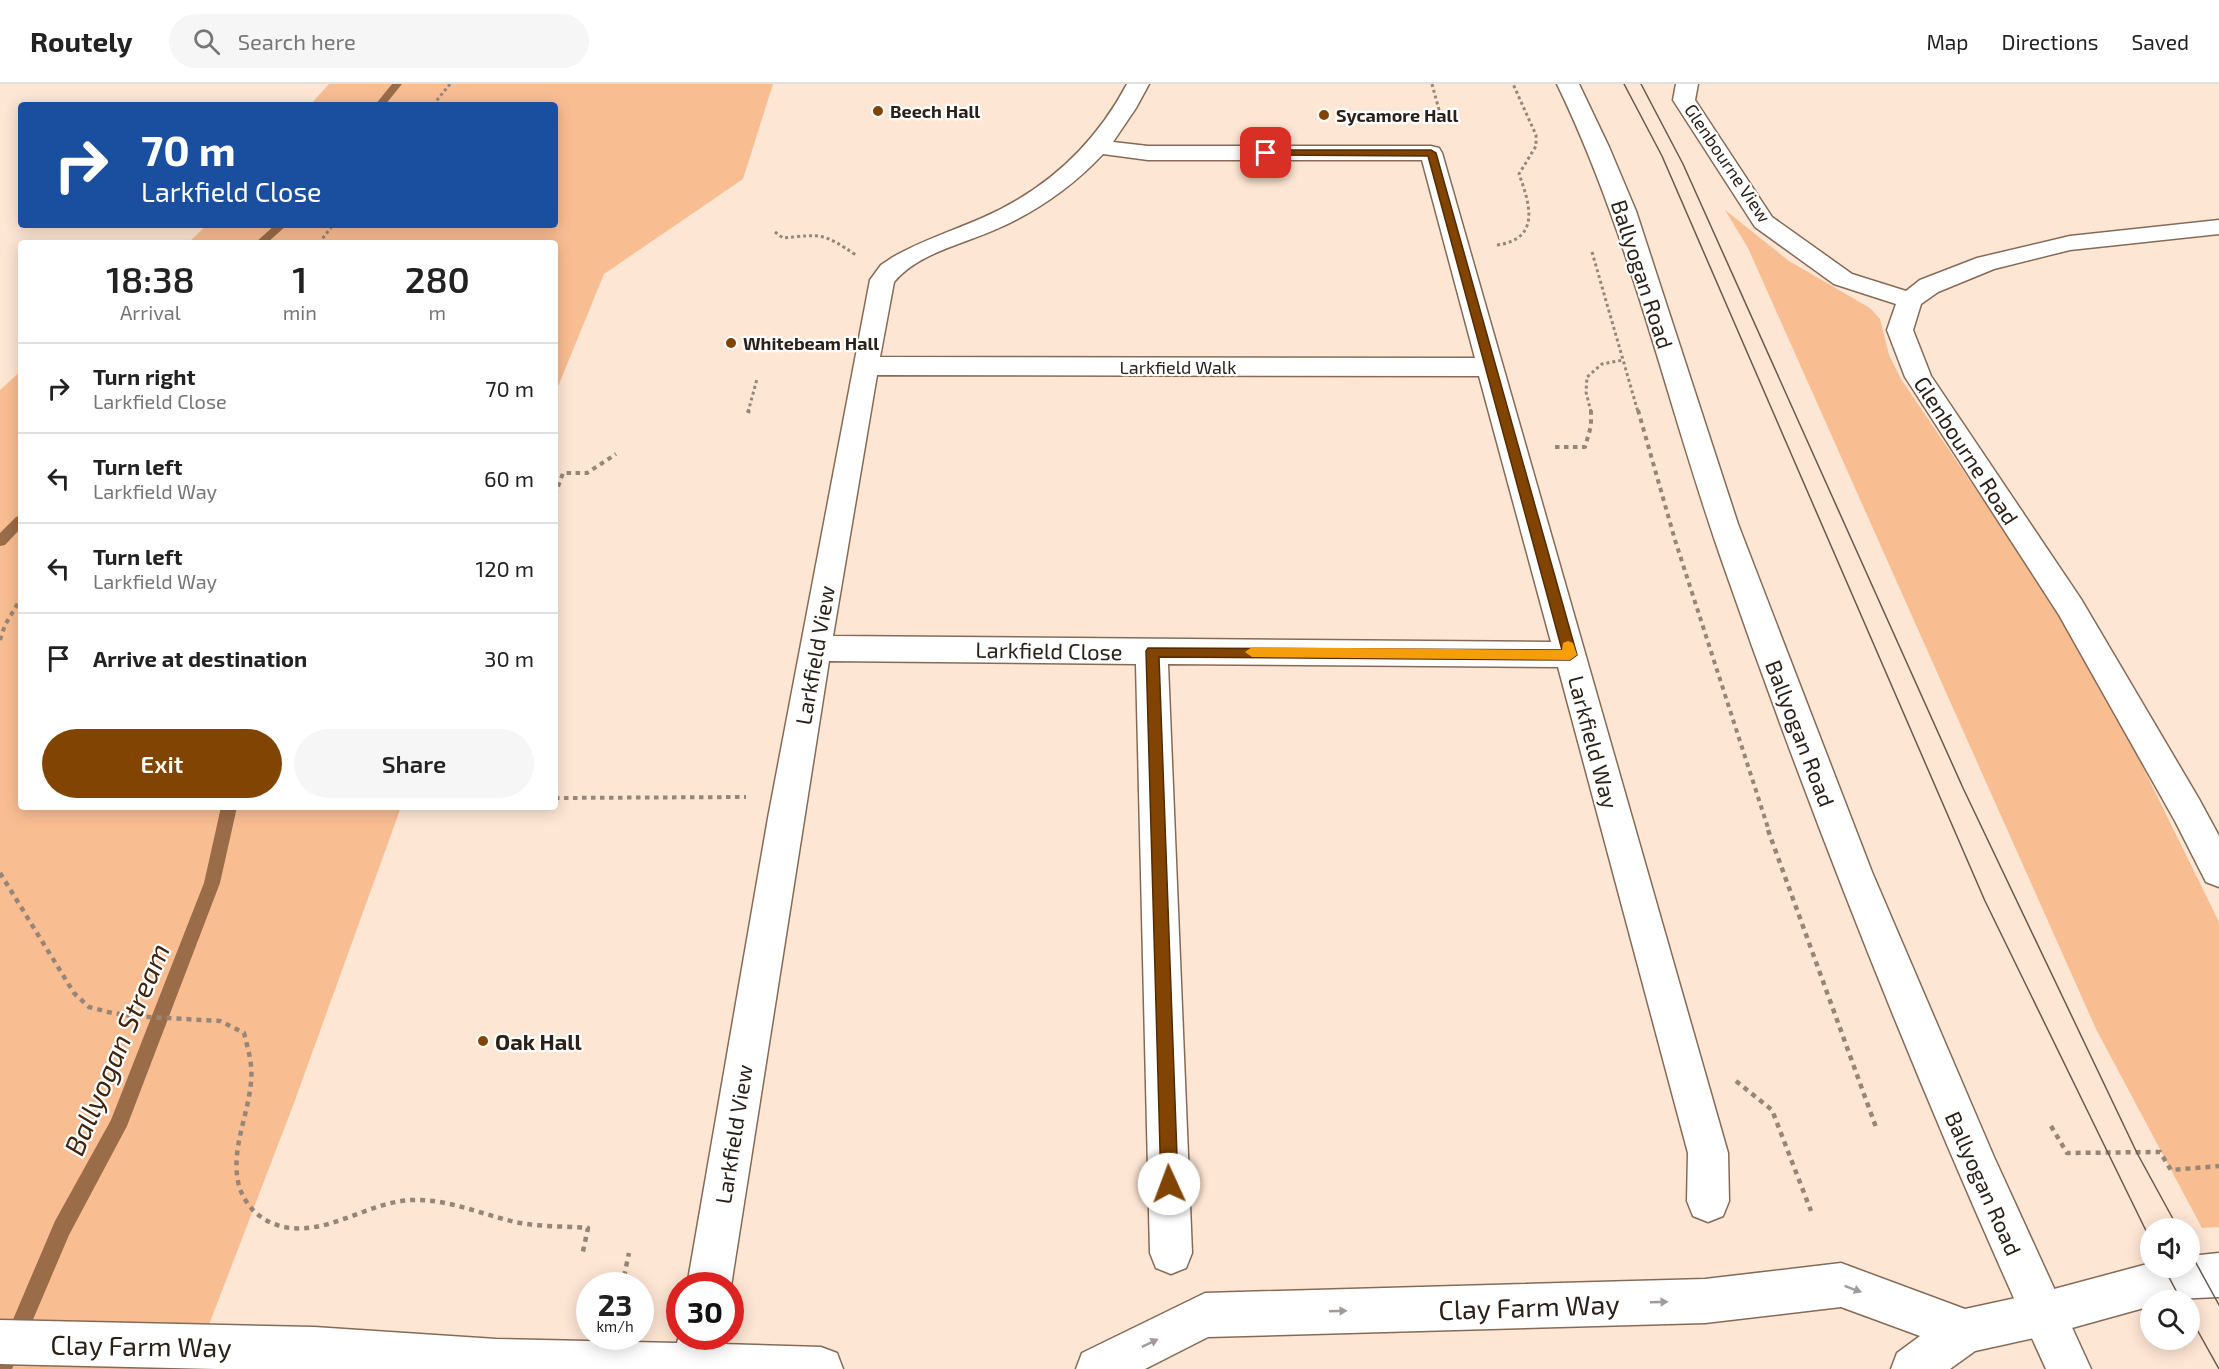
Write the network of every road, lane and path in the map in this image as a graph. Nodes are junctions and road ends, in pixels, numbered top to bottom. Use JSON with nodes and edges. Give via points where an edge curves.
{"nodes":[{"id":1,"x":450,"y":84,"type":"edge"},
{"id":2,"x":1138,"y":84,"type":"edge"},
{"id":3,"x":1513,"y":84,"type":"edge"},
{"id":4,"x":1568,"y":84,"type":"edge"},
{"id":5,"x":1687,"y":84,"type":"edge"},
{"id":6,"x":435,"y":102,"type":"edge"},
{"id":7,"x":1100,"y":147,"type":"junction"},
{"id":8,"x":2219,"y":227,"type":"edge"},
{"id":9,"x":331,"y":228,"type":"edge"},
{"id":10,"x":775,"y":232,"type":"dead end"},
{"id":11,"x":321,"y":240,"type":"edge"},
{"id":12,"x":1458,"y":246,"type":"junction"},
{"id":13,"x":1590,"y":246,"type":"dead end"},
{"id":14,"x":862,"y":260,"type":"dead end"},
{"id":15,"x":1910,"y":300,"type":"junction"},
{"id":16,"x":1623,"y":360,"type":"junction"},
{"id":17,"x":865,"y":366,"type":"junction"},
{"id":18,"x":1491,"y":367,"type":"junction"},
{"id":19,"x":757,"y":379,"type":"dead end"},
{"id":20,"x":748,"y":413,"type":"dead end"},
{"id":21,"x":1513,"y":447,"type":"junction"},
{"id":22,"x":616,"y":454,"type":"dead end"},
{"id":23,"x":558,"y":487,"type":"edge"},
{"id":24,"x":18,"y":603,"type":"edge"},
{"id":25,"x":0,"y":640,"type":"edge"},
{"id":26,"x":816,"y":648,"type":"junction"},
{"id":27,"x":1152,"y":651,"type":"junction"},
{"id":28,"x":1570,"y":655,"type":"junction"},
{"id":29,"x":747,"y":797,"type":"dead end"},
{"id":30,"x":558,"y":798,"type":"edge"},
{"id":31,"x":2219,"y":871,"type":"edge"},
{"id":32,"x":0,"y":873,"type":"edge"},
{"id":33,"x":1673,"y":1029,"type":"junction"},
{"id":34,"x":2051,"y":1126,"type":"dead end"},
{"id":35,"x":1877,"y":1130,"type":"dead end"},
{"id":36,"x":2219,"y":1166,"type":"edge"},
{"id":37,"x":1708,"y":1201,"type":"dead end"},
{"id":38,"x":1811,"y":1211,"type":"dead end"},
{"id":39,"x":629,"y":1253,"type":"dead end"},
{"id":40,"x":1171,"y":1253,"type":"dead end"},
{"id":41,"x":582,"y":1256,"type":"dead end"},
{"id":42,"x":625,"y":1272,"type":"edge"},
{"id":43,"x":711,"y":1272,"type":"edge"},
{"id":44,"x":2219,"y":1275,"type":"edge"},
{"id":45,"x":2043,"y":1314,"type":"junction"},
{"id":46,"x":1965,"y":1331,"type":"junction"},
{"id":47,"x":0,"y":1342,"type":"edge"},
{"id":48,"x":698,"y":1352,"type":"edge"},
{"id":49,"x":821,"y":1369,"type":"edge"},
{"id":50,"x":1098,"y":1369,"type":"edge"},
{"id":51,"x":1913,"y":1369,"type":"edge"},
{"id":52,"x":2069,"y":1369,"type":"edge"}],
"edges":[{"from":1,"to":6,"type":"path"},
{"from":2,"to":7,"type":"street"},
{"from":3,"to":12,"type":"path","via":[[1536,135],[1536,146],[1519,174],[1530,211],[1525,232],[1503,244]]},
{"from":4,"to":45,"type":"street","name":"Ballyogan Road","via":[[1624,211],[1737,564],[1859,887],[1958,1128]]},
{"from":5,"to":15,"type":"street","name":"Glenbourne View","via":[[1684,100],[1763,222],[1843,279]]},
{"from":7,"to":12,"type":"street","name":"Larkfield Way","via":[[1148,153],[1431,153]]},
{"from":7,"to":17,"type":"street","name":"Larkfield View","via":[[1060,182],[1023,207],[887,272],[882,280]]},
{"from":8,"to":15,"type":"street","via":[[2070,243],[1986,263],[1929,286]]},
{"from":9,"to":11,"type":"path"},
{"from":10,"to":14,"type":"path","via":[[783,238],[818,234]]},
{"from":12,"to":18,"type":"street","name":"Larkfield Way"},
{"from":13,"to":16,"type":"path"},
{"from":15,"to":31,"type":"street","name":"Glenbourne Road","via":[[1900,330],[1918,377],[2070,607]]},
{"from":16,"to":21,"type":"path","via":[[1605,361],[1585,381],[1592,421],[1586,447]]},
{"from":16,"to":35,"type":"path","via":[[1675,540],[1770,835]]},
{"from":17,"to":18,"type":"street","name":"Larkfield Walk"},
{"from":17,"to":26,"type":"street","name":"Larkfield View"},
{"from":18,"to":21,"type":"street","name":"Larkfield Way"},
{"from":19,"to":20,"type":"path"},
{"from":21,"to":28,"type":"street","name":"Larkfield Way"},
{"from":22,"to":23,"type":"path","via":[[587,473],[563,473]]},
{"from":24,"to":25,"type":"path"},
{"from":26,"to":27,"type":"street","name":"Larkfield Close"},
{"from":26,"to":43,"type":"street","name":"Larkfield View"},
{"from":27,"to":28,"type":"street","name":"Larkfield Close"},
{"from":27,"to":40,"type":"street"},
{"from":28,"to":33,"type":"street","name":"Larkfield Way"},
{"from":29,"to":30,"type":"path"},
{"from":32,"to":41,"type":"path","via":[[74,993],[89,1007],[131,1016],[220,1021],[244,1033],[252,1062],[252,1085],[234,1165],[250,1208],[267,1223],[300,1228],[332,1223],[376,1205],[426,1200],[473,1208],[516,1222],[588,1228]]},
{"from":33,"to":37,"type":"street","name":"Larkfield Way","via":[[1708,1153]]},
{"from":33,"to":38,"type":"path","via":[[1772,1110]]},
{"from":34,"to":36,"type":"path","via":[[2067,1153],[2160,1152],[2171,1170]]},
{"from":39,"to":42,"type":"path"},
{"from":44,"to":45,"type":"street","via":[[2170,1279]]},
{"from":45,"to":46,"type":"street"},
{"from":45,"to":52,"type":"street","name":"Ballyogan Road"},
{"from":50,"to":46,"type":"street","name":"Clay Farm Way","one_way":true,"via":[[1205,1315],[1705,1301],[1841,1285]]},
{"from":46,"to":51,"type":"street"},
{"from":47,"to":48,"type":"street","name":"Clay Farm Way","via":[[314,1349],[496,1361]]},
{"from":48,"to":49,"type":"street","name":"Clay Farm Way"}]}
